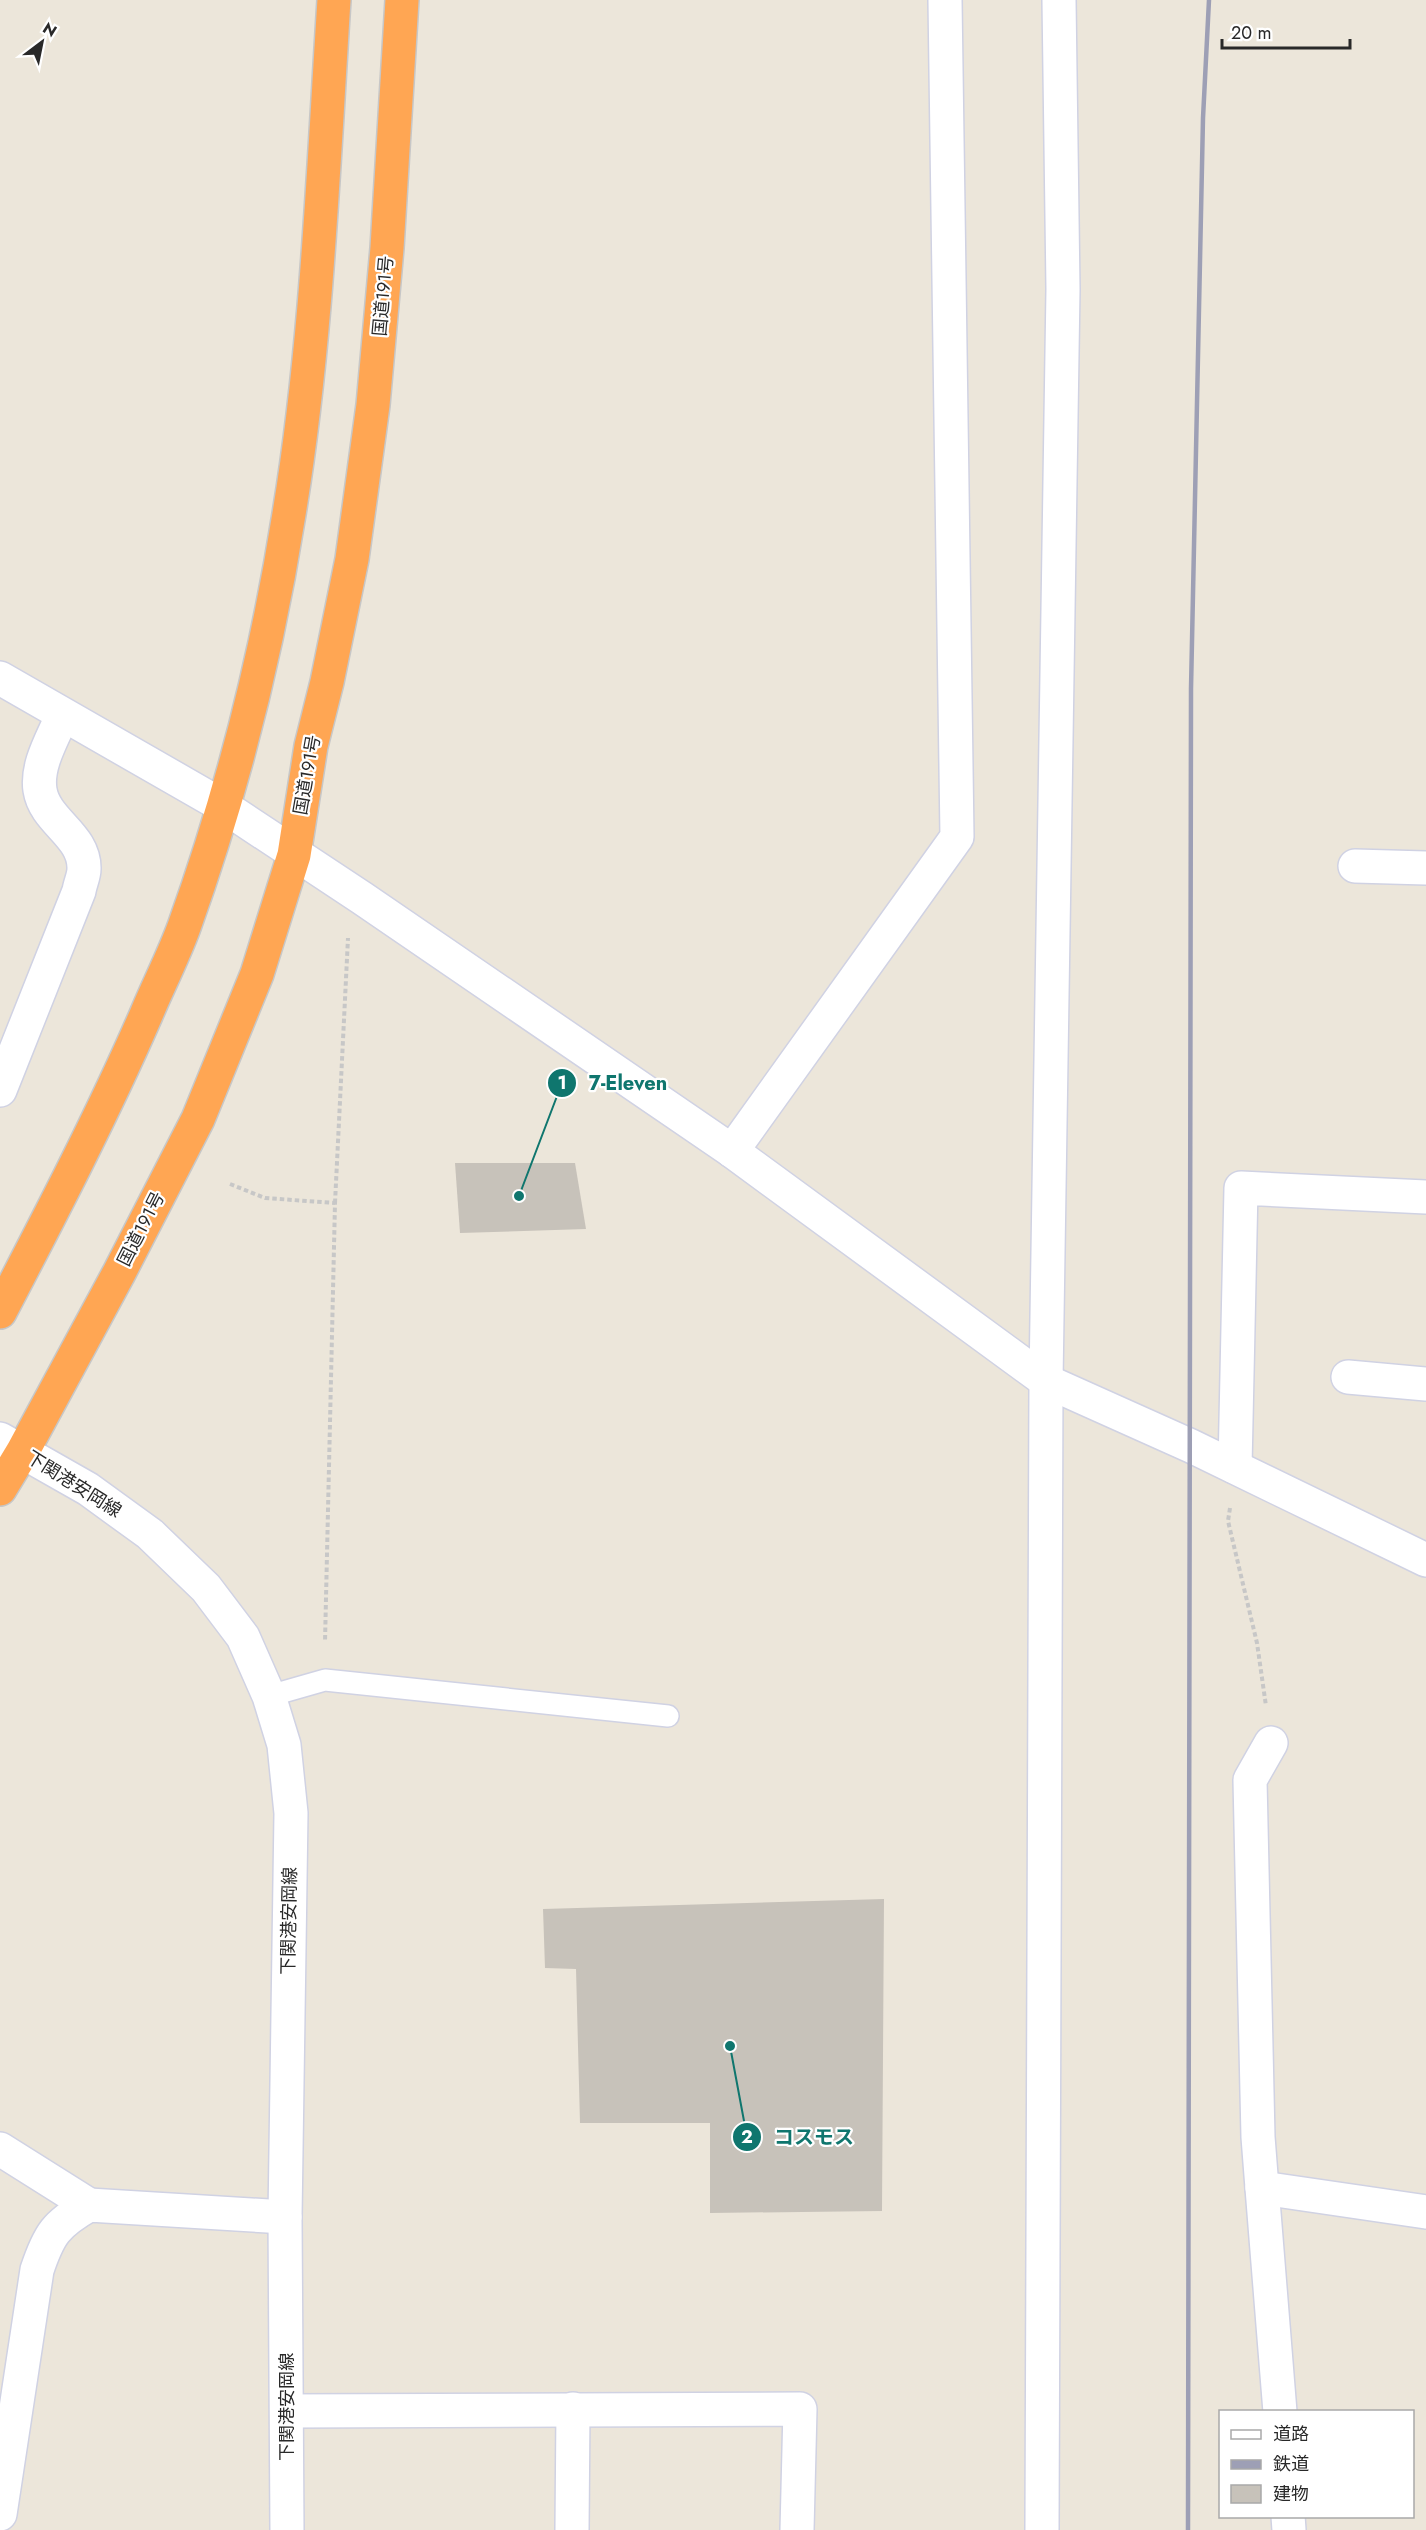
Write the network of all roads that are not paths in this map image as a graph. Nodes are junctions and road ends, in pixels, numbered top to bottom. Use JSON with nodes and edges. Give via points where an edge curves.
{"nodes":[{"id":1,"x":334,"y":0,"type":"edge"},
{"id":2,"x":402,"y":0,"type":"edge"},
{"id":3,"x":945,"y":0,"type":"edge"},
{"id":4,"x":1059,"y":0,"type":"edge"},
{"id":5,"x":0,"y":678,"type":"edge"},
{"id":6,"x":62,"y":716,"type":"junction"},
{"id":7,"x":223,"y":806,"type":"junction"},
{"id":8,"x":294,"y":855,"type":"junction"},
{"id":9,"x":1355,"y":866,"type":"dead end"},
{"id":10,"x":1426,"y":868,"type":"edge"},
{"id":11,"x":0,"y":1090,"type":"edge"},
{"id":12,"x":732,"y":1151,"type":"junction"},
{"id":13,"x":1426,"y":1197,"type":"edge"},
{"id":14,"x":0,"y":1311,"type":"edge"},
{"id":15,"x":1348,"y":1377,"type":"dead end"},
{"id":16,"x":1046,"y":1381,"type":"junction"},
{"id":17,"x":1426,"y":1384,"type":"edge"},
{"id":18,"x":12,"y":1445,"type":"edge"},
{"id":19,"x":1235,"y":1467,"type":"junction"},
{"id":20,"x":0,"y":1489,"type":"edge"},
{"id":21,"x":1426,"y":1560,"type":"edge"},
{"id":22,"x":269,"y":1696,"type":"junction"},
{"id":23,"x":668,"y":1716,"type":"dead end"},
{"id":24,"x":1271,"y":1743,"type":"road end"},
{"id":25,"x":0,"y":2149,"type":"edge"},
{"id":26,"x":1262,"y":2188,"type":"junction"},
{"id":27,"x":89,"y":2205,"type":"junction"},
{"id":28,"x":1426,"y":2212,"type":"edge"},
{"id":29,"x":285,"y":2217,"type":"junction"},
{"id":30,"x":573,"y":2409,"type":"junction"},
{"id":31,"x":1280,"y":2410,"type":"edge"},
{"id":32,"x":287,"y":2411,"type":"junction"},
{"id":33,"x":0,"y":2514,"type":"edge"},
{"id":34,"x":287,"y":2530,"type":"edge"},
{"id":35,"x":572,"y":2530,"type":"edge"},
{"id":36,"x":797,"y":2530,"type":"edge"},
{"id":37,"x":1042,"y":2530,"type":"edge"}],
"edges":[{"from":1,"to":7,"type":"highway","via":[[312,326],[290,512],[265,649]]},
{"from":2,"to":8,"type":"highway","name":"国道191号","via":[[373,405],[352,559],[310,746]]},
{"from":3,"to":12,"type":"street","via":[[957,837]]},
{"from":4,"to":16,"type":"street","via":[[1063,289]]},
{"from":5,"to":6,"type":"street"},
{"from":6,"to":7,"type":"street"},
{"from":6,"to":11,"type":"street","via":[[40,769],[40,791],[48,809],[82,853],[84,870]]},
{"from":7,"to":8,"type":"street"},
{"from":7,"to":14,"type":"highway","via":[[183,929],[131,1050]]},
{"from":8,"to":12,"type":"street"},
{"from":8,"to":18,"type":"highway","name":"国道191号","via":[[257,974],[198,1119]]},
{"from":9,"to":10,"type":"street"},
{"from":12,"to":16,"type":"street"},
{"from":13,"to":19,"type":"street","via":[[1241,1188]]},
{"from":15,"to":17,"type":"street"},
{"from":16,"to":19,"type":"street"},
{"from":16,"to":37,"type":"street"},
{"from":18,"to":20,"type":"highway","name":"国道191号"},
{"from":18,"to":22,"type":"street","name":"下関港安岡線","via":[[88,1490],[150,1534],[206,1588],[243,1637]]},
{"from":19,"to":21,"type":"street"},
{"from":22,"to":23,"type":"lane","via":[[325,1680]]},
{"from":22,"to":29,"type":"street","name":"下関港安岡線","via":[[284,1745],[291,1813]]},
{"from":24,"to":26,"type":"street","via":[[1250,1780]]},
{"from":25,"to":27,"type":"street"},
{"from":26,"to":28,"type":"street"},
{"from":26,"to":31,"type":"street"},
{"from":27,"to":29,"type":"street"},
{"from":27,"to":33,"type":"street","via":[[64,2219],[46,2242],[37,2270]]},
{"from":29,"to":32,"type":"street","name":"下関港安岡線"},
{"from":30,"to":32,"type":"street"},
{"from":30,"to":35,"type":"street"},
{"from":30,"to":36,"type":"street","via":[[800,2409]]},
{"from":32,"to":34,"type":"street","name":"下関港安岡線"}]}
